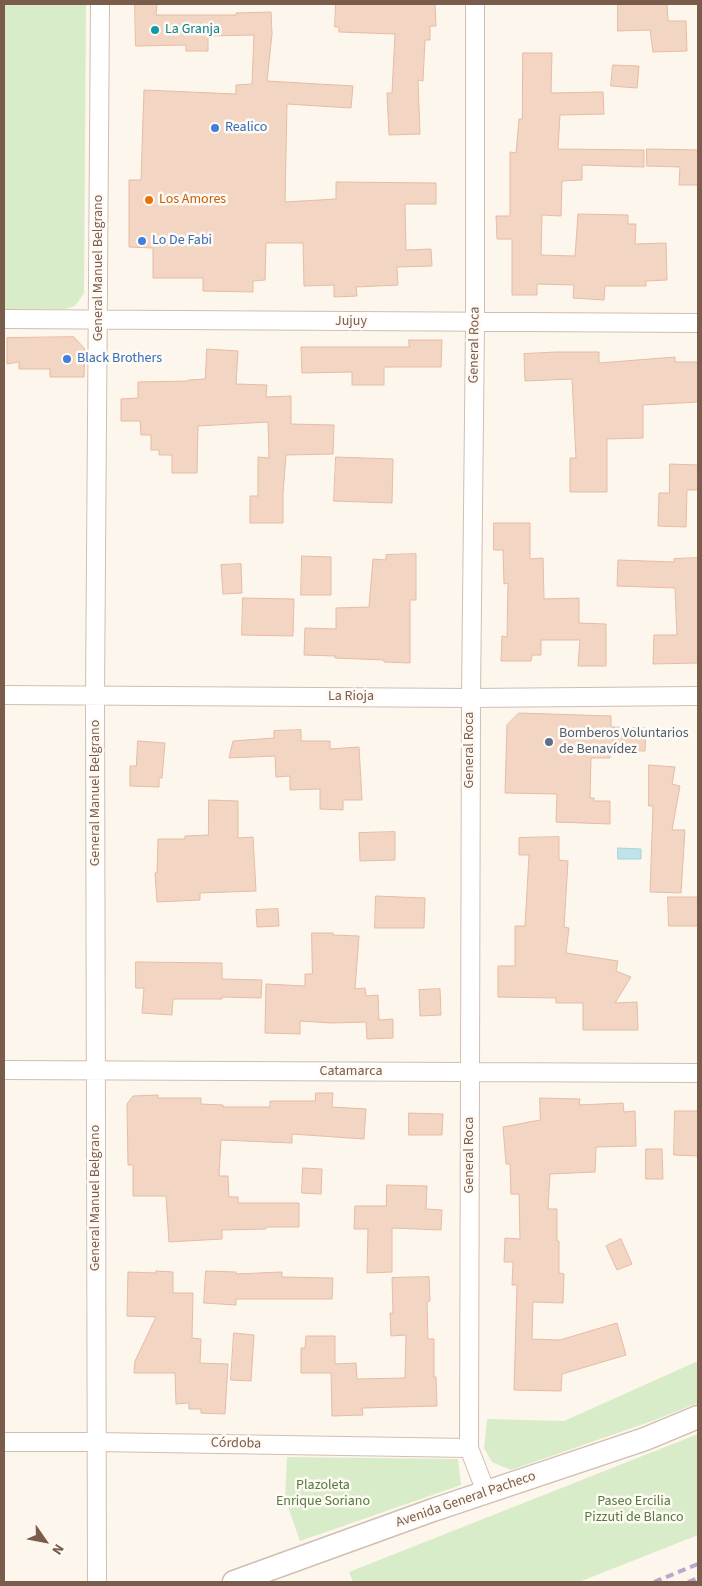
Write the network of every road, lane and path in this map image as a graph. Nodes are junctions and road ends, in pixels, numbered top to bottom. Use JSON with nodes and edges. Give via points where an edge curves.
{"nodes":[{"id":1,"x":100,"y":4,"type":"edge"},
{"id":2,"x":475,"y":4,"type":"edge"},
{"id":3,"x":4,"y":319,"type":"edge"},
{"id":4,"x":99,"y":320,"type":"junction"},
{"id":5,"x":475,"y":323,"type":"junction"},
{"id":6,"x":698,"y":323,"type":"edge"},
{"id":7,"x":4,"y":695,"type":"edge"},
{"id":8,"x":95,"y":696,"type":"junction"},
{"id":9,"x":698,"y":696,"type":"edge"},
{"id":10,"x":470,"y":698,"type":"junction"},
{"id":11,"x":4,"y":1070,"type":"edge"},
{"id":12,"x":97,"y":1070,"type":"junction"},
{"id":13,"x":470,"y":1072,"type":"junction"},
{"id":14,"x":698,"y":1073,"type":"edge"},
{"id":15,"x":698,"y":1417,"type":"edge"},
{"id":16,"x":4,"y":1442,"type":"edge"},
{"id":17,"x":96,"y":1442,"type":"junction"},
{"id":18,"x":469,"y":1448,"type":"junction"},
{"id":19,"x":486,"y":1492,"type":"junction"},
{"id":20,"x":97,"y":1582,"type":"edge"},
{"id":21,"x":234,"y":1582,"type":"edge"}],
"edges":[{"from":1,"to":4,"type":"street","name":"General Manuel Belgrano"},
{"from":2,"to":5,"type":"street","name":"General Roca"},
{"from":3,"to":4,"type":"street","name":"Jujuy"},
{"from":4,"to":5,"type":"street","name":"Jujuy"},
{"from":4,"to":8,"type":"street","name":"General Manuel Belgrano"},
{"from":5,"to":6,"type":"street","name":"Jujuy"},
{"from":5,"to":10,"type":"street","name":"General Roca"},
{"from":7,"to":8,"type":"street","name":"La Rioja"},
{"from":8,"to":10,"type":"street","name":"La Rioja"},
{"from":8,"to":12,"type":"street","name":"General Manuel Belgrano"},
{"from":9,"to":10,"type":"street","name":"La Rioja"},
{"from":10,"to":13,"type":"street","name":"General Roca"},
{"from":11,"to":12,"type":"street","name":"Catamarca"},
{"from":12,"to":13,"type":"street","name":"Catamarca"},
{"from":12,"to":17,"type":"street","name":"General Manuel Belgrano"},
{"from":13,"to":14,"type":"street","name":"Catamarca"},
{"from":13,"to":18,"type":"street","name":"General Roca"},
{"from":15,"to":19,"type":"street","name":"Avenida General Pacheco","via":[[645,1439]]},
{"from":16,"to":17,"type":"street","name":"Córdoba"},
{"from":17,"to":18,"type":"street","name":"Córdoba"},
{"from":17,"to":20,"type":"street","name":"General Manuel Belgrano"},
{"from":18,"to":19,"type":"street","name":"General Roca"},
{"from":19,"to":21,"type":"street","name":"Avenida General Pacheco"}]}
